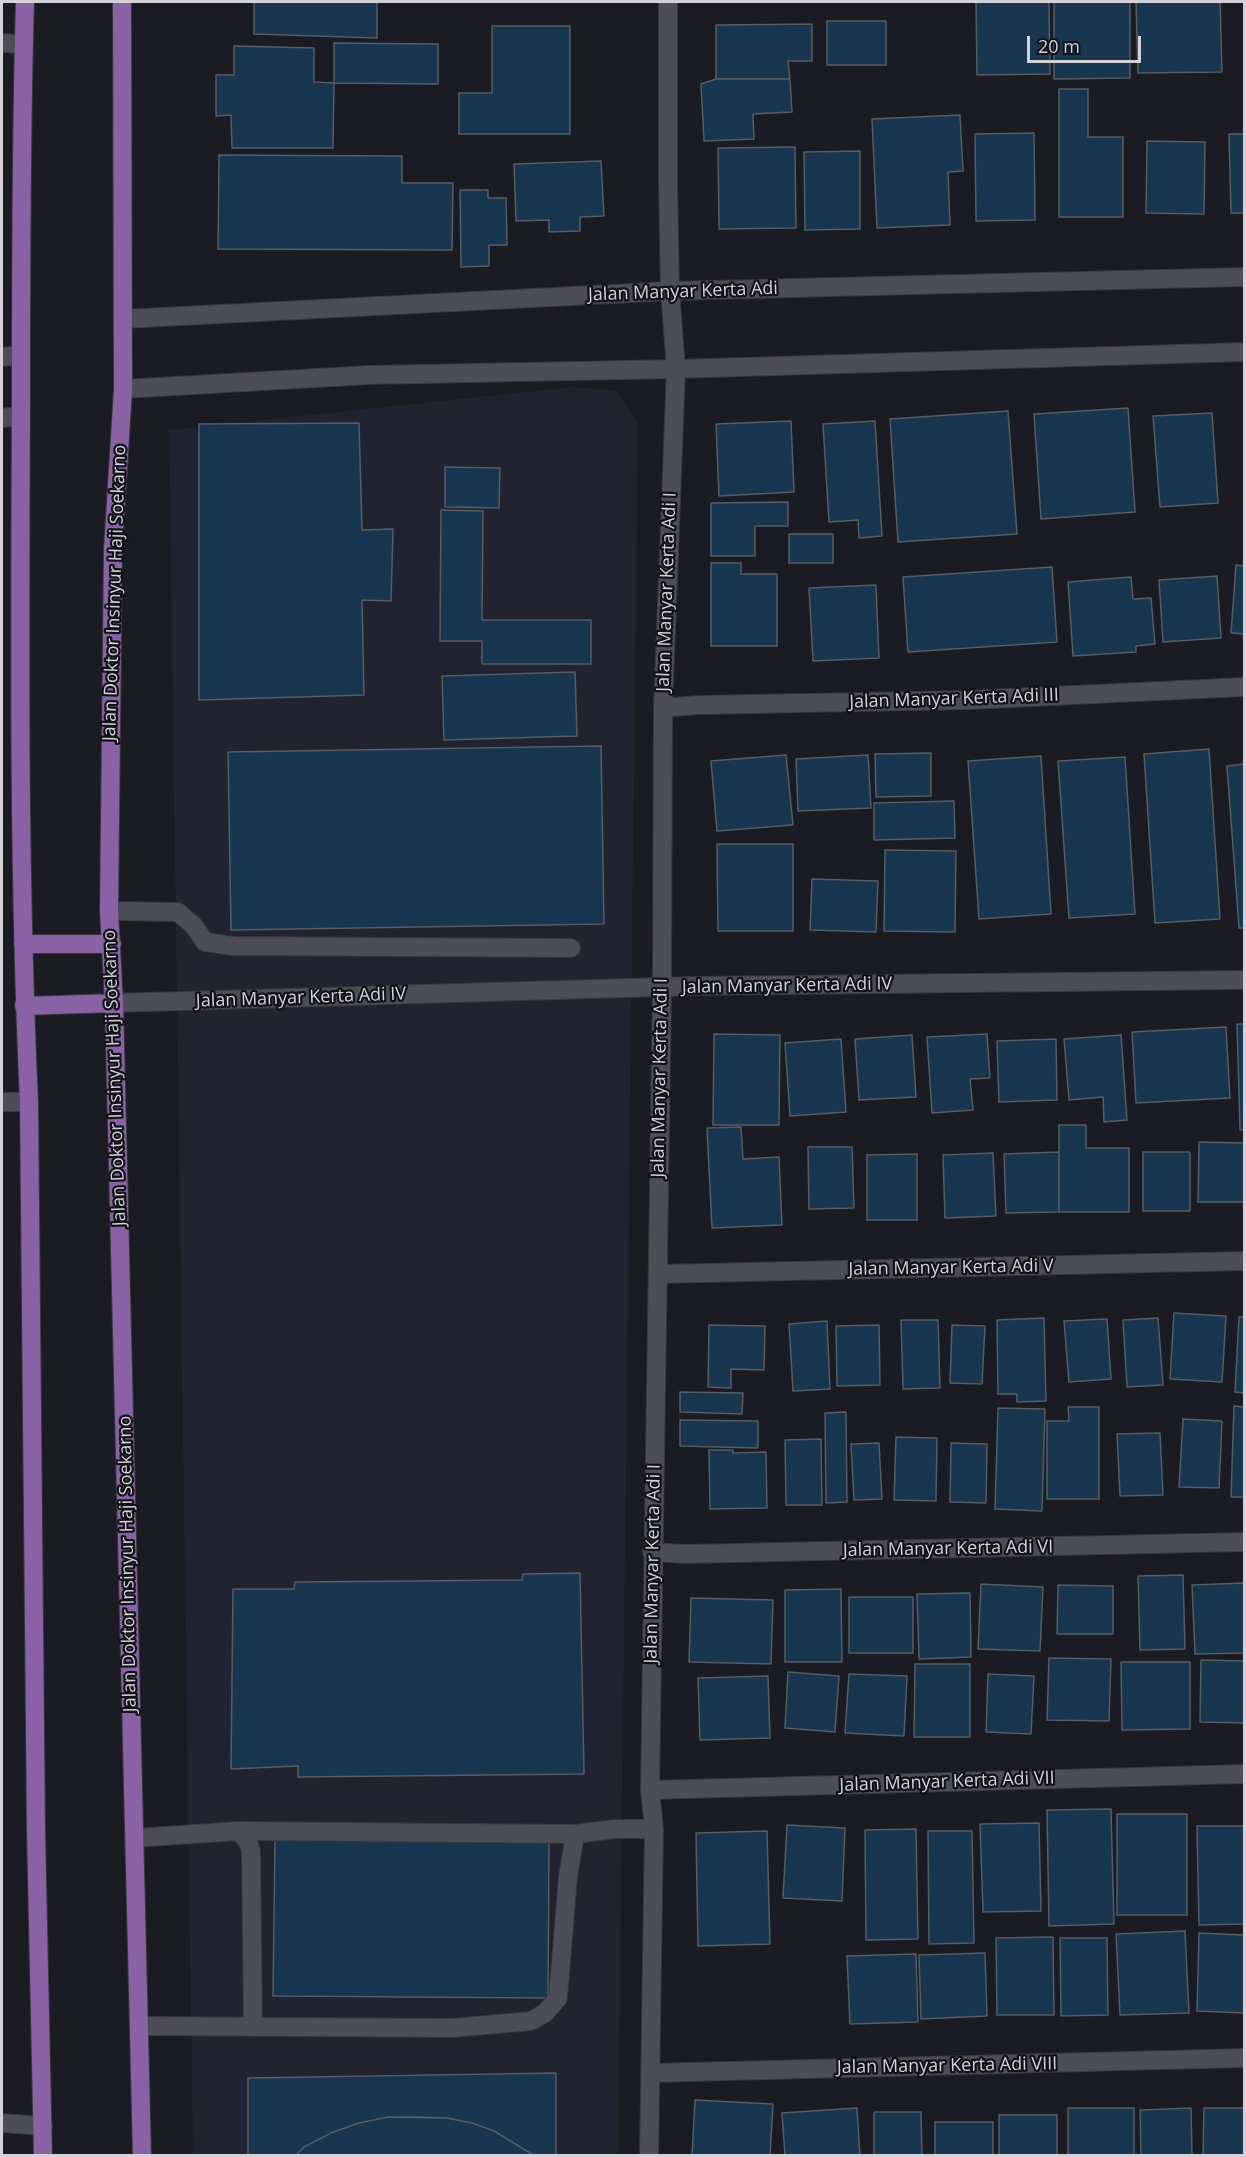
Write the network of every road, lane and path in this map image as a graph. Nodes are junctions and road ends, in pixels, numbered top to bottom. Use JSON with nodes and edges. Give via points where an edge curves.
{"nodes":[{"id":1,"x":25,"y":2,"type":"edge"},
{"id":2,"x":122,"y":2,"type":"edge"},
{"id":3,"x":668,"y":2,"type":"edge"},
{"id":4,"x":2,"y":43,"type":"edge"},
{"id":5,"x":23,"y":44,"type":"junction"},
{"id":6,"x":1245,"y":277,"type":"edge"},
{"id":7,"x":671,"y":297,"type":"junction"},
{"id":8,"x":123,"y":326,"type":"junction"},
{"id":9,"x":1245,"y":352,"type":"edge"},
{"id":10,"x":14,"y":359,"type":"edge"},
{"id":11,"x":676,"y":369,"type":"junction"},
{"id":12,"x":123,"y":382,"type":"junction"},
{"id":13,"x":10,"y":417,"type":"edge"},
{"id":14,"x":1245,"y":687,"type":"edge"},
{"id":15,"x":663,"y":708,"type":"junction"},
{"id":16,"x":109,"y":911,"type":"junction"},
{"id":17,"x":23,"y":944,"type":"junction"},
{"id":18,"x":112,"y":944,"type":"junction"},
{"id":19,"x":571,"y":948,"type":"dead end"},
{"id":20,"x":1245,"y":980,"type":"edge"},
{"id":21,"x":662,"y":987,"type":"junction"},
{"id":22,"x":114,"y":1003,"type":"junction"},
{"id":23,"x":24,"y":1006,"type":"junction"},
{"id":24,"x":2,"y":1102,"type":"edge"},
{"id":25,"x":29,"y":1102,"type":"junction"},
{"id":26,"x":1245,"y":1261,"type":"edge"},
{"id":27,"x":658,"y":1274,"type":"junction"},
{"id":28,"x":1245,"y":1542,"type":"edge"},
{"id":29,"x":652,"y":1552,"type":"junction"},
{"id":30,"x":1245,"y":1774,"type":"edge"},
{"id":31,"x":650,"y":1790,"type":"junction"},
{"id":32,"x":654,"y":1829,"type":"junction"},
{"id":33,"x":238,"y":1831,"type":"junction"},
{"id":34,"x":575,"y":1834,"type":"junction"},
{"id":35,"x":135,"y":1838,"type":"junction"},
{"id":36,"x":140,"y":2026,"type":"junction"},
{"id":37,"x":253,"y":2027,"type":"junction"},
{"id":38,"x":1245,"y":2058,"type":"edge"},
{"id":39,"x":650,"y":2073,"type":"junction"},
{"id":40,"x":2,"y":2123,"type":"edge"},
{"id":41,"x":43,"y":2126,"type":"junction"},
{"id":42,"x":43,"y":2156,"type":"edge"},
{"id":43,"x":142,"y":2156,"type":"edge"},
{"id":44,"x":649,"y":2156,"type":"edge"}],
"edges":[{"from":1,"to":5,"type":"main road"},
{"from":2,"to":8,"type":"main road","name":"Jalan Doktor Insinyur Haji Soekarno"},
{"from":3,"to":7,"type":"street","name":"Jalan Manyar Kerta Adi I"},
{"from":4,"to":5,"type":"street"},
{"from":5,"to":10,"type":"main road"},
{"from":6,"to":7,"type":"street","name":"Jalan Manyar Kerta Adi"},
{"from":7,"to":8,"type":"street","name":"Jalan Manyar Kerta Adi"},
{"from":7,"to":11,"type":"street","name":"Jalan Manyar Kerta Adi I"},
{"from":8,"to":12,"type":"main road","name":"Jalan Doktor Insinyur Haji Soekarno"},
{"from":9,"to":11,"type":"street"},
{"from":10,"to":13,"type":"main road","via":[[21,397]]},
{"from":11,"to":12,"type":"street"},
{"from":11,"to":15,"type":"street","name":"Jalan Manyar Kerta Adi I"},
{"from":12,"to":16,"type":"main road","name":"Jalan Doktor Insinyur Haji Soekarno","via":[[113,549]]},
{"from":13,"to":17,"type":"main road"},
{"from":14,"to":15,"type":"street","name":"Jalan Manyar Kerta Adi III","via":[[968,700]]},
{"from":15,"to":21,"type":"street","name":"Jalan Manyar Kerta Adi I"},
{"from":16,"to":18,"type":"main road","name":"Jalan Doktor Insinyur Haji Soekarno"},
{"from":16,"to":19,"type":"street","via":[[178,912],[205,942],[233,946]]},
{"from":17,"to":18,"type":"main road"},
{"from":17,"to":23,"type":"main road"},
{"from":18,"to":22,"type":"main road","name":"Jalan Doktor Insinyur Haji Soekarno"},
{"from":20,"to":21,"type":"street","name":"Jalan Manyar Kerta Adi IV"},
{"from":21,"to":22,"type":"street","name":"Jalan Manyar Kerta Adi IV"},
{"from":21,"to":27,"type":"street","name":"Jalan Manyar Kerta Adi I"},
{"from":22,"to":23,"type":"main road"},
{"from":22,"to":35,"type":"main road","name":"Jalan Doktor Insinyur Haji Soekarno"},
{"from":23,"to":25,"type":"main road"},
{"from":24,"to":25,"type":"street"},
{"from":25,"to":41,"type":"main road","via":[[36,1843]]},
{"from":26,"to":27,"type":"street","name":"Jalan Manyar Kerta Adi V"},
{"from":27,"to":29,"type":"street","name":"Jalan Manyar Kerta Adi I"},
{"from":28,"to":29,"type":"street","name":"Jalan Manyar Kerta Adi VI"},
{"from":29,"to":31,"type":"street","name":"Jalan Manyar Kerta Adi I"},
{"from":30,"to":31,"type":"street","name":"Jalan Manyar Kerta Adi VII"},
{"from":31,"to":32,"type":"street","name":"Jalan Manyar Kerta Adi I"},
{"from":32,"to":34,"type":"street"},
{"from":32,"to":39,"type":"street","name":"Jalan Manyar Kerta Adi I"},
{"from":33,"to":34,"type":"street"},
{"from":33,"to":35,"type":"street"},
{"from":33,"to":37,"type":"street","via":[[251,1851]]},
{"from":34,"to":37,"type":"street","via":[[558,1998],[545,2013],[531,2021],[452,2028]]},
{"from":35,"to":36,"type":"main road","name":"Jalan Doktor Insinyur Haji Soekarno"},
{"from":36,"to":37,"type":"street"},
{"from":36,"to":43,"type":"main road","name":"Jalan Doktor Insinyur Haji Soekarno"},
{"from":38,"to":39,"type":"street","name":"Jalan Manyar Kerta Adi VIII"},
{"from":39,"to":44,"type":"street","name":"Jalan Manyar Kerta Adi I"},
{"from":40,"to":41,"type":"street"},
{"from":41,"to":42,"type":"main road"}]}
